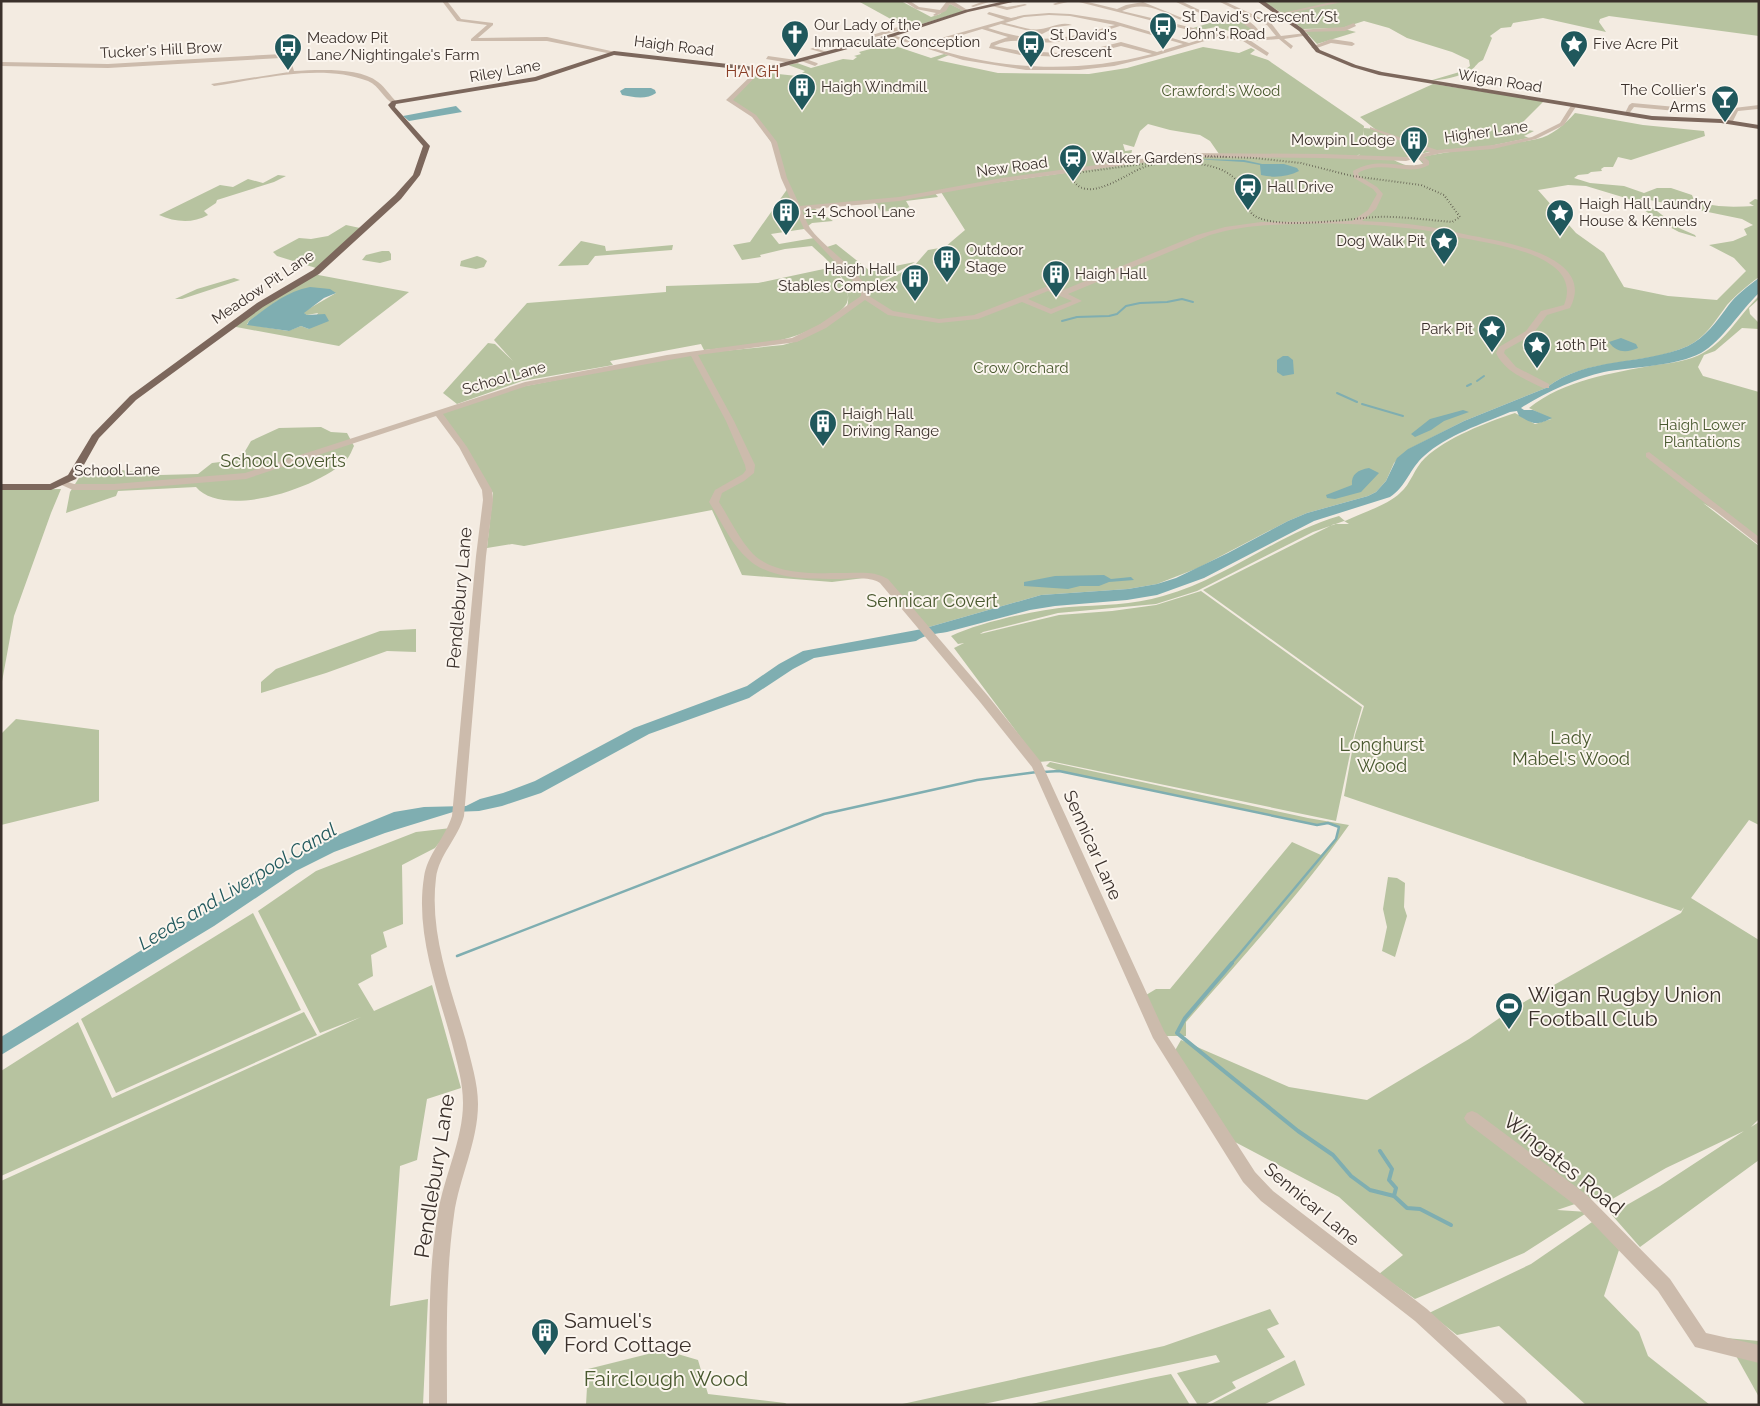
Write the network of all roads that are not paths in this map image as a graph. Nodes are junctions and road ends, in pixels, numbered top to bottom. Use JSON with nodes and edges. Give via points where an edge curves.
{"nodes":[{"id":1,"x":444,"y":1,"type":"edge"},
{"id":2,"x":908,"y":1,"type":"edge"},
{"id":3,"x":1014,"y":1,"type":"edge"},
{"id":4,"x":1070,"y":1,"type":"edge"},
{"id":5,"x":1077,"y":1,"type":"edge"},
{"id":6,"x":1176,"y":1,"type":"edge"},
{"id":7,"x":1220,"y":1,"type":"edge"},
{"id":8,"x":1260,"y":1,"type":"edge"},
{"id":9,"x":1346,"y":1,"type":"edge"},
{"id":10,"x":949,"y":2,"type":"edge"},
{"id":11,"x":992,"y":3,"type":"edge"},
{"id":12,"x":1055,"y":4,"type":"dead end"},
{"id":13,"x":1026,"y":5,"type":"dead end"},
{"id":14,"x":973,"y":6,"type":"dead end"},
{"id":15,"x":1203,"y":6,"type":"dead end"},
{"id":16,"x":1190,"y":8,"type":"junction"},
{"id":17,"x":1117,"y":10,"type":"junction"},
{"id":18,"x":967,"y":11,"type":"junction"},
{"id":19,"x":1165,"y":11,"type":"junction"},
{"id":20,"x":940,"y":12,"type":"junction"},
{"id":21,"x":1246,"y":12,"type":"junction"},
{"id":22,"x":989,"y":13,"type":"dead end"},
{"id":23,"x":1280,"y":14,"type":"junction"},
{"id":24,"x":933,"y":16,"type":"dead end"},
{"id":25,"x":1149,"y":16,"type":"junction"},
{"id":26,"x":1212,"y":17,"type":"junction"},
{"id":27,"x":1138,"y":20,"type":"junction"},
{"id":28,"x":1185,"y":20,"type":"dead end"},
{"id":29,"x":1012,"y":23,"type":"junction"},
{"id":30,"x":999,"y":25,"type":"junction"},
{"id":31,"x":1069,"y":25,"type":"dead end"},
{"id":32,"x":1120,"y":25,"type":"junction"},
{"id":33,"x":1198,"y":25,"type":"dead end"},
{"id":34,"x":1354,"y":25,"type":"dead end"},
{"id":35,"x":1159,"y":26,"type":"dead end"},
{"id":36,"x":982,"y":28,"type":"junction"},
{"id":37,"x":1190,"y":28,"type":"junction"},
{"id":38,"x":898,"y":30,"type":"junction"},
{"id":39,"x":964,"y":33,"type":"junction"},
{"id":40,"x":1303,"y":33,"type":"junction"},
{"id":41,"x":875,"y":35,"type":"dead end"},
{"id":42,"x":1245,"y":35,"type":"junction"},
{"id":43,"x":890,"y":36,"type":"junction"},
{"id":44,"x":1218,"y":36,"type":"junction"},
{"id":45,"x":1015,"y":37,"type":"junction"},
{"id":46,"x":1279,"y":37,"type":"junction"},
{"id":47,"x":829,"y":44,"type":"dead end"},
{"id":48,"x":1187,"y":44,"type":"junction"},
{"id":49,"x":1352,"y":44,"type":"dead end"},
{"id":50,"x":922,"y":45,"type":"junction"},
{"id":51,"x":1291,"y":47,"type":"dead end"},
{"id":52,"x":1314,"y":47,"type":"junction"},
{"id":53,"x":618,"y":53,"type":"junction"},
{"id":54,"x":1155,"y":53,"type":"junction"},
{"id":55,"x":825,"y":54,"type":"junction"},
{"id":56,"x":1267,"y":54,"type":"dead end"},
{"id":57,"x":768,"y":58,"type":"dead end"},
{"id":58,"x":799,"y":61,"type":"junction"},
{"id":59,"x":1,"y":64,"type":"edge"},
{"id":60,"x":815,"y":64,"type":"dead end"},
{"id":61,"x":758,"y":71,"type":"junction"},
{"id":62,"x":292,"y":72,"type":"junction"},
{"id":63,"x":214,"y":84,"type":"dead end"},
{"id":64,"x":394,"y":102,"type":"junction"},
{"id":65,"x":1574,"y":105,"type":"junction"},
{"id":66,"x":1758,"y":107,"type":"edge"},
{"id":67,"x":1676,"y":109,"type":"dead end"},
{"id":68,"x":1626,"y":114,"type":"junction"},
{"id":69,"x":1730,"y":122,"type":"junction"},
{"id":70,"x":1759,"y":127,"type":"edge"},
{"id":71,"x":1372,"y":128,"type":"dead end"},
{"id":72,"x":1436,"y":152,"type":"junction"},
{"id":73,"x":1415,"y":159,"type":"junction"},
{"id":74,"x":797,"y":208,"type":"junction"},
{"id":75,"x":1349,"y":223,"type":"junction"},
{"id":76,"x":1061,"y":294,"type":"junction"},
{"id":77,"x":865,"y":297,"type":"junction"},
{"id":78,"x":1022,"y":299,"type":"junction"},
{"id":79,"x":693,"y":353,"type":"junction"},
{"id":80,"x":1546,"y":386,"type":"dead end"},
{"id":81,"x":438,"y":413,"type":"junction"},
{"id":82,"x":1649,"y":455,"type":"dead end"},
{"id":83,"x":62,"y":484,"type":"junction"},
{"id":84,"x":1,"y":487,"type":"edge"},
{"id":85,"x":1759,"y":542,"type":"edge"},
{"id":86,"x":1472,"y":1118,"type":"dead end"},
{"id":87,"x":1759,"y":1354,"type":"edge"},
{"id":88,"x":438,"y":1405,"type":"edge"},
{"id":89,"x":1519,"y":1405,"type":"edge"}],
"edges":[{"from":1,"to":53,"type":"street","via":[[459,20],[491,24],[472,40],[547,40]]},
{"from":2,"to":20,"type":"street","via":[[918,8]]},
{"from":3,"to":11,"type":"main road","name":"Haigh Road"},
{"from":4,"to":12,"type":"street"},
{"from":5,"to":17,"type":"street"},
{"from":6,"to":16,"type":"street"},
{"from":7,"to":21,"type":"street"},
{"from":8,"to":23,"type":"main road","name":"Wigan Road"},
{"from":9,"to":23,"type":"street"},
{"from":10,"to":18,"type":"street"},
{"from":10,"to":20,"type":"street"},
{"from":11,"to":13,"type":"street","via":[[1012,9]]},
{"from":11,"to":14,"type":"street"},
{"from":11,"to":18,"type":"main road","name":"Haigh Road"},
{"from":15,"to":16,"type":"street"},
{"from":16,"to":26,"type":"street"},
{"from":17,"to":19,"type":"street","via":[[1144,3]]},
{"from":17,"to":25,"type":"street"},
{"from":18,"to":38,"type":"main road","name":"Haigh Road"},
{"from":19,"to":25,"type":"street"},
{"from":19,"to":28,"type":"street"},
{"from":20,"to":24,"type":"street"},
{"from":21,"to":26,"type":"street"},
{"from":21,"to":46,"type":"street","via":[[1269,24]]},
{"from":22,"to":29,"type":"street"},
{"from":23,"to":40,"type":"main road","name":"Wigan Road"},
{"from":25,"to":27,"type":"street"},
{"from":25,"to":37,"type":"street"},
{"from":26,"to":42,"type":"street","via":[[1224,23],[1242,20],[1257,32]]},
{"from":27,"to":32,"type":"street"},
{"from":27,"to":35,"type":"street"},
{"from":29,"to":30,"type":"street"},
{"from":29,"to":31,"type":"street","via":[[1041,32]]},
{"from":29,"to":32,"type":"street","via":[[1037,14],[1061,14]]},
{"from":30,"to":36,"type":"street"},
{"from":30,"to":39,"type":"street","via":[[970,26],[963,30]]},
{"from":32,"to":45,"type":"street","via":[[1055,41]]},
{"from":32,"to":48,"type":"street"},
{"from":33,"to":37,"type":"street"},
{"from":34,"to":40,"type":"street"},
{"from":36,"to":39,"type":"street"},
{"from":36,"to":45,"type":"street"},
{"from":37,"to":44,"type":"street"},
{"from":38,"to":41,"type":"street","name":"Haigh Road"},
{"from":38,"to":43,"type":"main road","name":"Haigh Road"},
{"from":39,"to":50,"type":"street"},
{"from":40,"to":46,"type":"street"},
{"from":40,"to":52,"type":"main road","name":"Wigan Road"},
{"from":42,"to":44,"type":"street"},
{"from":42,"to":46,"type":"street"},
{"from":42,"to":56,"type":"street"},
{"from":43,"to":50,"type":"street"},
{"from":43,"to":55,"type":"main road","name":"Haigh Road"},
{"from":44,"to":48,"type":"street"},
{"from":45,"to":54,"type":"street","via":[[991,47],[1020,53],[1061,54],[1089,52],[1121,44]]},
{"from":46,"to":51,"type":"street"},
{"from":47,"to":55,"type":"street","via":[[813,49]]},
{"from":48,"to":54,"type":"street"},
{"from":49,"to":52,"type":"street","via":[[1331,41]]},
{"from":50,"to":54,"type":"street","via":[[973,61],[1041,69],[1099,66]]},
{"from":52,"to":65,"type":"main road","name":"Wigan Road","via":[[1354,66],[1390,76]]},
{"from":53,"to":61,"type":"main road","name":"Haigh Road"},
{"from":53,"to":64,"type":"main road","name":"Riley Lane","via":[[536,79]]},
{"from":55,"to":58,"type":"main road","name":"Haigh Road"},
{"from":57,"to":58,"type":"street"},
{"from":58,"to":60,"type":"street"},
{"from":58,"to":61,"type":"main road","name":"Haigh Road"},
{"from":59,"to":62,"type":"street","name":"Tucker's Hill Brow","via":[[108,66],[283,56],[288,59]]},
{"from":61,"to":74,"type":"street","via":[[729,100],[754,116],[774,142]]},
{"from":62,"to":63,"type":"street","name":"Meadow Pit Lane"},
{"from":62,"to":64,"type":"street","name":"Meadow Pit Lane","via":[[334,72],[372,80]]},
{"from":64,"to":83,"type":"main road","name":"Meadow Pit Lane","via":[[392,108],[426,146],[416,175],[406,188],[316,272],[260,305],[133,398],[94,437],[72,477]]},
{"from":65,"to":68,"type":"main road","name":"Wigan Road"},
{"from":65,"to":72,"type":"street","name":"Higher Lane","via":[[1556,129],[1534,138],[1498,146]]},
{"from":66,"to":69,"type":"street","via":[[1736,109]]},
{"from":67,"to":68,"type":"street","via":[[1632,105]]},
{"from":68,"to":69,"type":"main road","name":"Wigan Road"},
{"from":69,"to":70,"type":"main road","name":"Wigan Road"},
{"from":71,"to":72,"type":"street"},
{"from":72,"to":73,"type":"street","name":"Higher Lane"},
{"from":73,"to":74,"type":"street","name":"New Road","via":[[1185,155],[1002,180],[899,199]]},
{"from":73,"to":75,"type":"street","name":"Higher Lane","via":[[1427,164],[1372,165],[1357,170],[1356,177],[1380,194],[1370,211]]},
{"from":74,"to":77,"type":"street","via":[[807,229],[848,270],[865,291]]},
{"from":75,"to":76,"type":"street","via":[[1272,223],[1214,231]]},
{"from":75,"to":80,"type":"street","via":[[1416,227],[1518,249],[1554,262],[1566,275],[1570,295],[1567,306],[1544,313],[1529,333],[1500,354],[1508,365]]},
{"from":76,"to":78,"type":"street","via":[[1046,288]]},
{"from":76,"to":78,"type":"street","via":[[1078,302],[1051,312]]},
{"from":77,"to":78,"type":"street","via":[[898,315],[939,321],[975,317]]},
{"from":77,"to":79,"type":"street","name":"School Lane","via":[[801,338],[772,345]]},
{"from":79,"to":81,"type":"street","name":"School Lane","via":[[525,384]]},
{"from":79,"to":89,"type":"street","name":"Sennicar Lane","via":[[730,420],[750,465],[751,471],[746,478],[718,490],[714,502],[751,557],[762,566],[778,571],[879,577],[924,627],[1039,770],[1158,1034],[1248,1177],[1267,1196],[1421,1315]]},
{"from":81,"to":83,"type":"street","name":"School Lane","via":[[246,476],[114,487]]},
{"from":81,"to":88,"type":"street","name":"Pendlebury Lane","via":[[463,447],[487,490],[488,500],[458,816],[455,828],[436,856],[430,878],[429,904],[436,963],[469,1079],[470,1114],[446,1210],[441,1247]]},
{"from":82,"to":85,"type":"street"},
{"from":83,"to":84,"type":"main road","via":[[38,488]]},
{"from":86,"to":87,"type":"street","name":"Wingates Road","via":[[1581,1200],[1620,1238],[1664,1286],[1701,1342]]}]}
